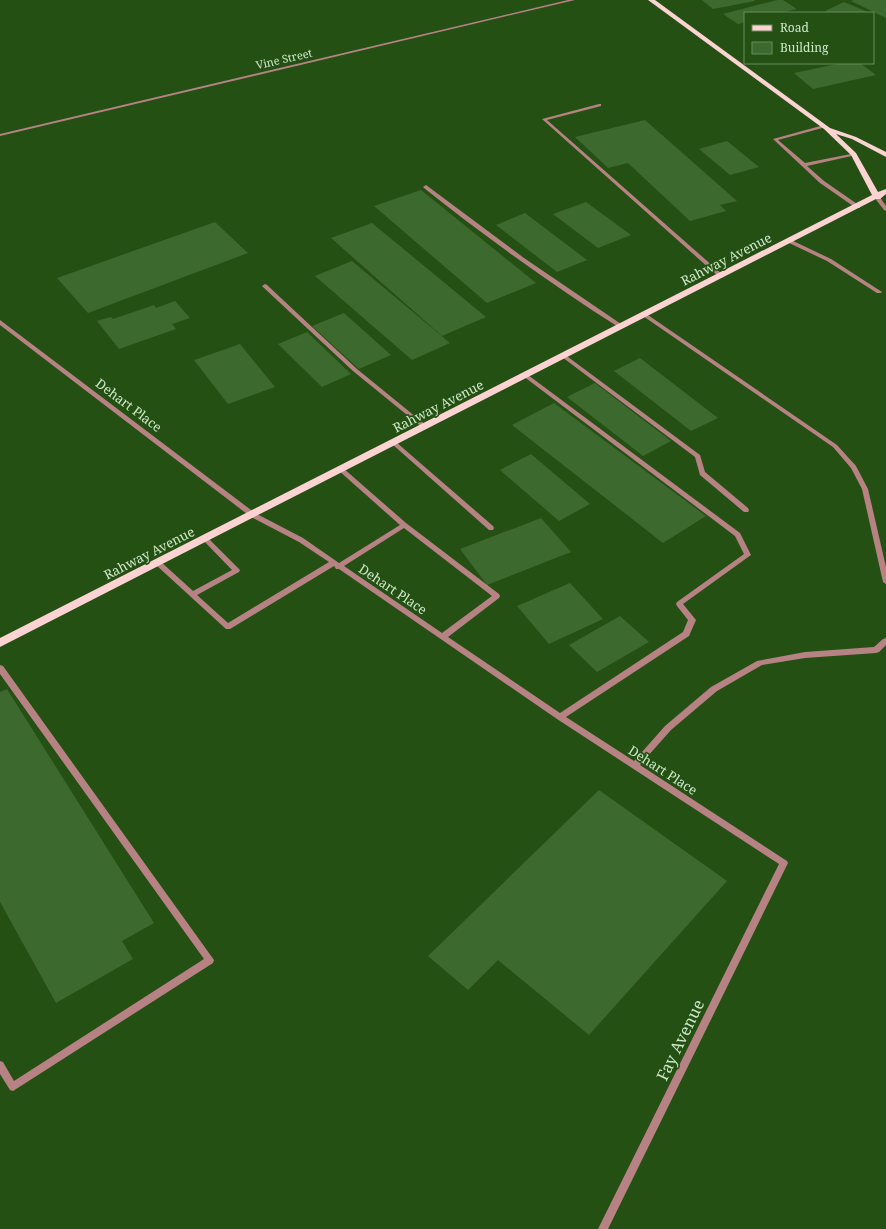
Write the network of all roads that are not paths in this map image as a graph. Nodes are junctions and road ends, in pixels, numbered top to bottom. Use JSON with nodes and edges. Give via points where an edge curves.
{"nodes":[{"id":1,"x":573,"y":0,"type":"edge"},
{"id":2,"x":651,"y":0,"type":"edge"},
{"id":3,"x":599,"y":105,"type":"dead end"},
{"id":4,"x":825,"y":127,"type":"junction"},
{"id":5,"x":0,"y":135,"type":"edge"},
{"id":6,"x":854,"y":154,"type":"junction"},
{"id":7,"x":886,"y":155,"type":"edge"},
{"id":8,"x":804,"y":165,"type":"junction"},
{"id":9,"x":426,"y":187,"type":"dead end"},
{"id":10,"x":886,"y":191,"type":"edge"},
{"id":11,"x":877,"y":197,"type":"junction"},
{"id":12,"x":858,"y":207,"type":"junction"},
{"id":13,"x":886,"y":209,"type":"edge"},
{"id":14,"x":789,"y":241,"type":"junction"},
{"id":15,"x":721,"y":276,"type":"junction"},
{"id":16,"x":265,"y":286,"type":"dead end"},
{"id":17,"x":879,"y":292,"type":"dead end"},
{"id":18,"x":645,"y":315,"type":"junction"},
{"id":19,"x":0,"y":322,"type":"edge"},
{"id":20,"x":622,"y":327,"type":"junction"},
{"id":21,"x":564,"y":356,"type":"junction"},
{"id":22,"x":526,"y":376,"type":"junction"},
{"id":23,"x":425,"y":427,"type":"junction"},
{"id":24,"x":394,"y":443,"type":"junction"},
{"id":25,"x":341,"y":470,"type":"junction"},
{"id":26,"x":746,"y":510,"type":"dead end"},
{"id":27,"x":253,"y":515,"type":"junction"},
{"id":28,"x":404,"y":524,"type":"junction"},
{"id":29,"x":491,"y":528,"type":"dead end"},
{"id":30,"x":206,"y":539,"type":"junction"},
{"id":31,"x":158,"y":563,"type":"junction"},
{"id":32,"x":336,"y":565,"type":"junction"},
{"id":33,"x":886,"y":582,"type":"edge"},
{"id":34,"x":192,"y":594,"type":"junction"},
{"id":35,"x":442,"y":637,"type":"junction"},
{"id":36,"x":886,"y":641,"type":"edge"},
{"id":37,"x":0,"y":643,"type":"edge"},
{"id":38,"x":0,"y":668,"type":"edge"},
{"id":39,"x":560,"y":717,"type":"junction"},
{"id":40,"x":635,"y":766,"type":"junction"},
{"id":41,"x":784,"y":863,"type":"joint"},
{"id":42,"x":0,"y":1065,"type":"edge"},
{"id":43,"x":603,"y":1229,"type":"edge"}],
"edges":[{"from":1,"to":5,"type":"street","name":"Vine Street"},
{"from":2,"to":4,"type":"main road"},
{"from":3,"to":15,"type":"street","via":[[544,120]]},
{"from":4,"to":6,"type":"main road"},
{"from":4,"to":7,"type":"main road","via":[[854,138]]},
{"from":4,"to":8,"type":"street","via":[[775,138]]},
{"from":6,"to":8,"type":"street"},
{"from":6,"to":11,"type":"main road"},
{"from":8,"to":12,"type":"street","via":[[822,182]]},
{"from":9,"to":20,"type":"street","via":[[479,230]]},
{"from":10,"to":11,"type":"main road","name":"Rahway Avenue"},
{"from":11,"to":12,"type":"main road","name":"Rahway Avenue"},
{"from":11,"to":13,"type":"street"},
{"from":12,"to":14,"type":"main road","name":"Rahway Avenue"},
{"from":14,"to":15,"type":"main road","name":"Rahway Avenue"},
{"from":14,"to":17,"type":"street","via":[[829,260]]},
{"from":15,"to":18,"type":"main road","name":"Rahway Avenue"},
{"from":16,"to":23,"type":"street","via":[[355,370]]},
{"from":18,"to":20,"type":"main road","name":"Rahway Avenue"},
{"from":18,"to":33,"type":"street","via":[[835,446],[854,467],[865,489]]},
{"from":19,"to":27,"type":"street","name":"Dehart Place"},
{"from":20,"to":21,"type":"main road","name":"Rahway Avenue"},
{"from":21,"to":22,"type":"main road","name":"Rahway Avenue"},
{"from":21,"to":26,"type":"street","via":[[698,456],[702,473]]},
{"from":22,"to":23,"type":"main road","name":"Rahway Avenue"},
{"from":22,"to":39,"type":"street","via":[[738,535],[748,555],[679,604],[692,620],[686,634]]},
{"from":23,"to":24,"type":"main road","name":"Rahway Avenue"},
{"from":24,"to":25,"type":"main road","name":"Rahway Avenue"},
{"from":24,"to":29,"type":"street"},
{"from":25,"to":27,"type":"main road","name":"Rahway Avenue"},
{"from":25,"to":28,"type":"street"},
{"from":27,"to":30,"type":"main road","name":"Rahway Avenue"},
{"from":27,"to":32,"type":"street","name":"Dehart Place","via":[[300,540]]},
{"from":28,"to":32,"type":"street"},
{"from":28,"to":35,"type":"street","via":[[497,596]]},
{"from":30,"to":31,"type":"main road","name":"Rahway Avenue"},
{"from":30,"to":34,"type":"street","via":[[238,570]]},
{"from":31,"to":34,"type":"street"},
{"from":31,"to":37,"type":"main road","name":"Rahway Avenue"},
{"from":32,"to":34,"type":"street","via":[[228,627]]},
{"from":32,"to":35,"type":"street","name":"Dehart Place"},
{"from":35,"to":39,"type":"street","name":"Dehart Place"},
{"from":36,"to":40,"type":"street","via":[[876,650],[805,654],[760,664],[714,689],[668,728]]},
{"from":38,"to":42,"type":"street","via":[[210,960],[13,1087]]},
{"from":39,"to":40,"type":"street","name":"Dehart Place"},
{"from":40,"to":41,"type":"street","name":"Dehart Place"},
{"from":41,"to":43,"type":"street","name":"Fay Avenue"}]}
